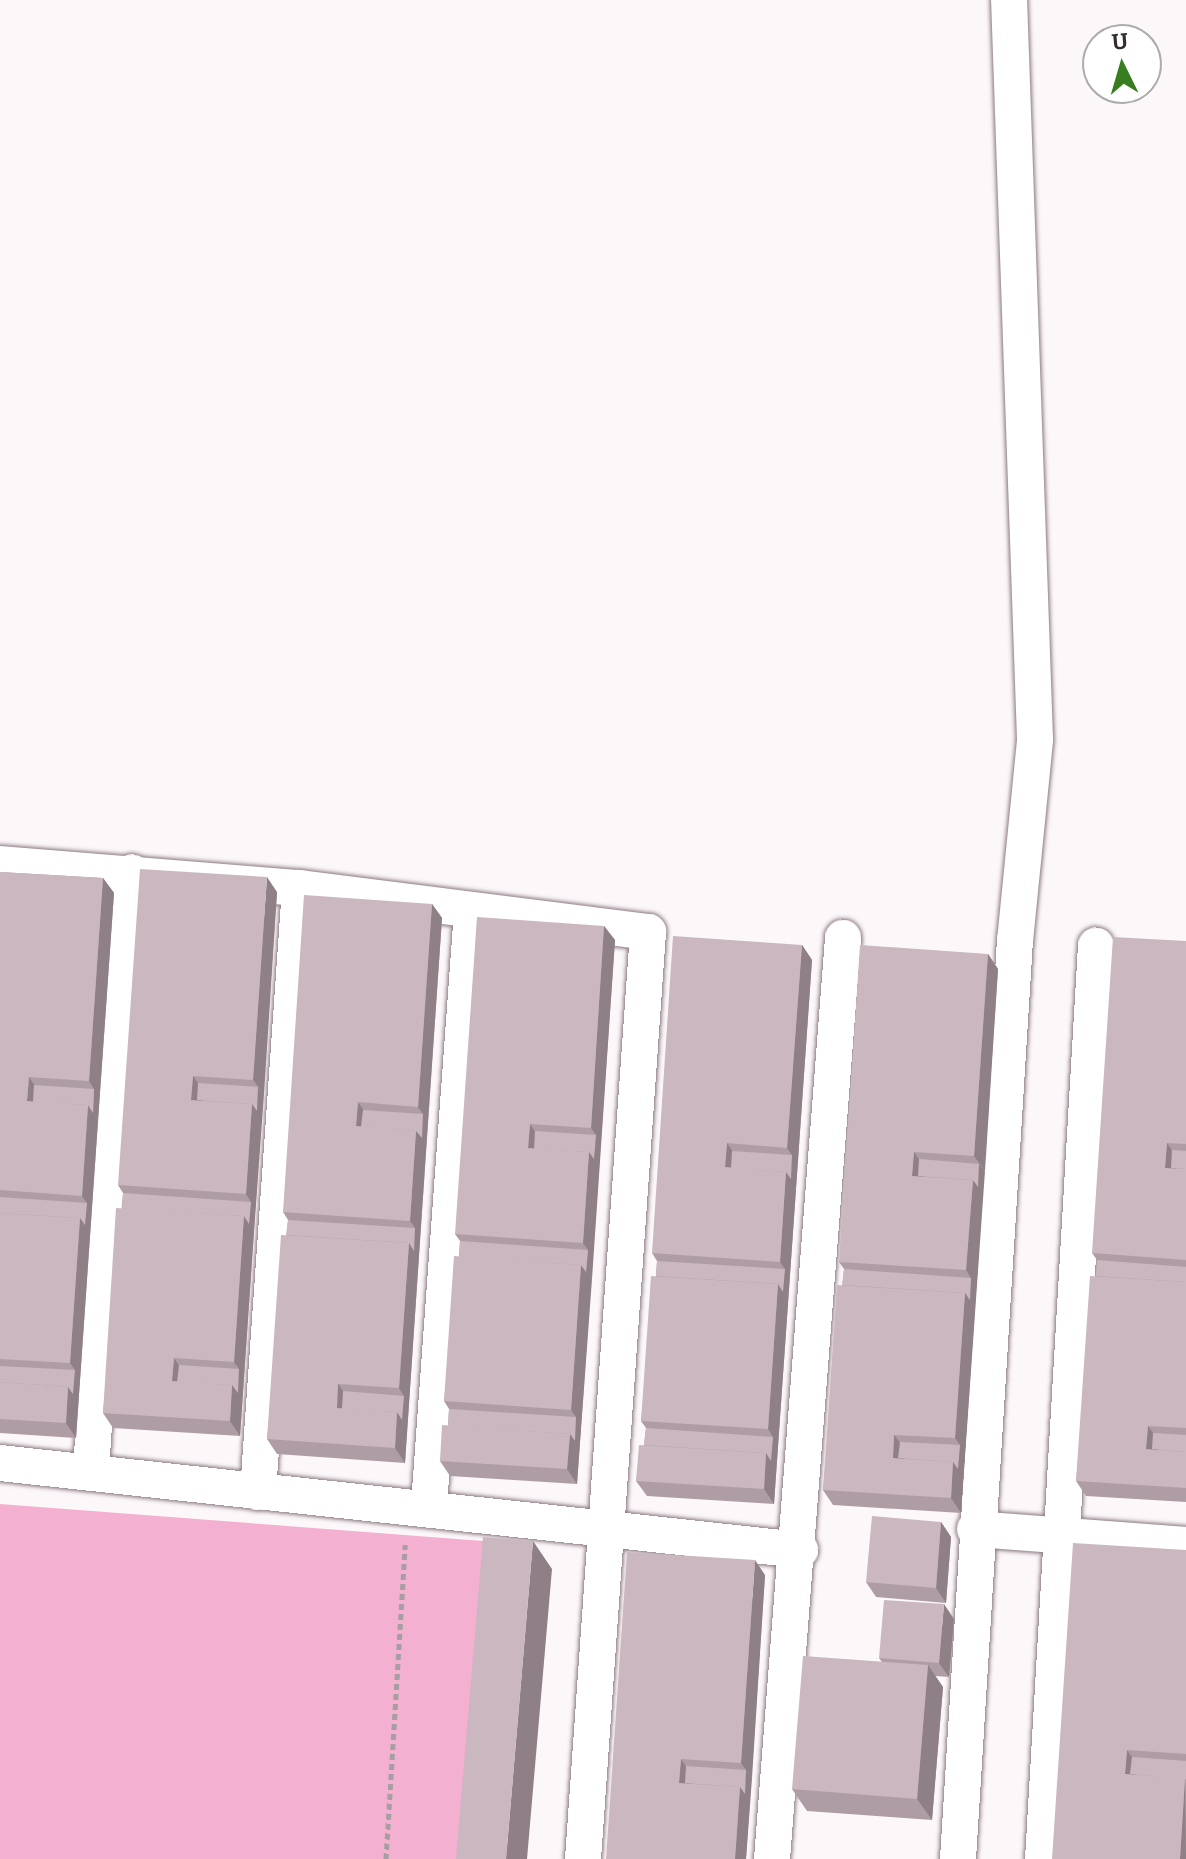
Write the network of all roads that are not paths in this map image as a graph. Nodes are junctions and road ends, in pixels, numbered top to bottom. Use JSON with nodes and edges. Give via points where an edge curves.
{"nodes":[{"id":1,"x":1009,"y":0,"type":"edge"},
{"id":2,"x":0,"y":864,"type":"edge"},
{"id":3,"x":132,"y":872,"type":"junction"},
{"id":4,"x":300,"y":888,"type":"junction"},
{"id":5,"x":472,"y":911,"type":"junction"},
{"id":6,"x":843,"y":938,"type":"dead end"},
{"id":7,"x":1096,"y":946,"type":"dead end"},
{"id":8,"x":0,"y":1463,"type":"edge"},
{"id":9,"x":91,"y":1469,"type":"junction"},
{"id":10,"x":258,"y":1492,"type":"junction"},
{"id":11,"x":418,"y":1504,"type":"junction"},
{"id":12,"x":608,"y":1529,"type":"junction"},
{"id":13,"x":975,"y":1529,"type":"junction"},
{"id":14,"x":1057,"y":1538,"type":"junction"},
{"id":15,"x":1186,"y":1545,"type":"edge"},
{"id":16,"x":800,"y":1550,"type":"junction"},
{"id":17,"x":583,"y":1859,"type":"edge"},
{"id":18,"x":772,"y":1859,"type":"edge"},
{"id":19,"x":958,"y":1859,"type":"edge"},
{"id":20,"x":1043,"y":1859,"type":"edge"}],
"edges":[{"from":1,"to":13,"type":"street","via":[[1035,739]]},
{"from":2,"to":3,"type":"street"},
{"from":3,"to":4,"type":"street"},
{"from":3,"to":9,"type":"street"},
{"from":4,"to":5,"type":"street"},
{"from":4,"to":10,"type":"street"},
{"from":5,"to":11,"type":"street"},
{"from":5,"to":12,"type":"street","via":[[648,932]]},
{"from":6,"to":16,"type":"street"},
{"from":7,"to":14,"type":"street"},
{"from":8,"to":9,"type":"street"},
{"from":9,"to":10,"type":"street"},
{"from":10,"to":11,"type":"street"},
{"from":11,"to":12,"type":"street"},
{"from":12,"to":16,"type":"street"},
{"from":12,"to":17,"type":"street"},
{"from":13,"to":14,"type":"street"},
{"from":13,"to":19,"type":"street"},
{"from":14,"to":15,"type":"street"},
{"from":14,"to":20,"type":"street"},
{"from":16,"to":18,"type":"street"}]}
